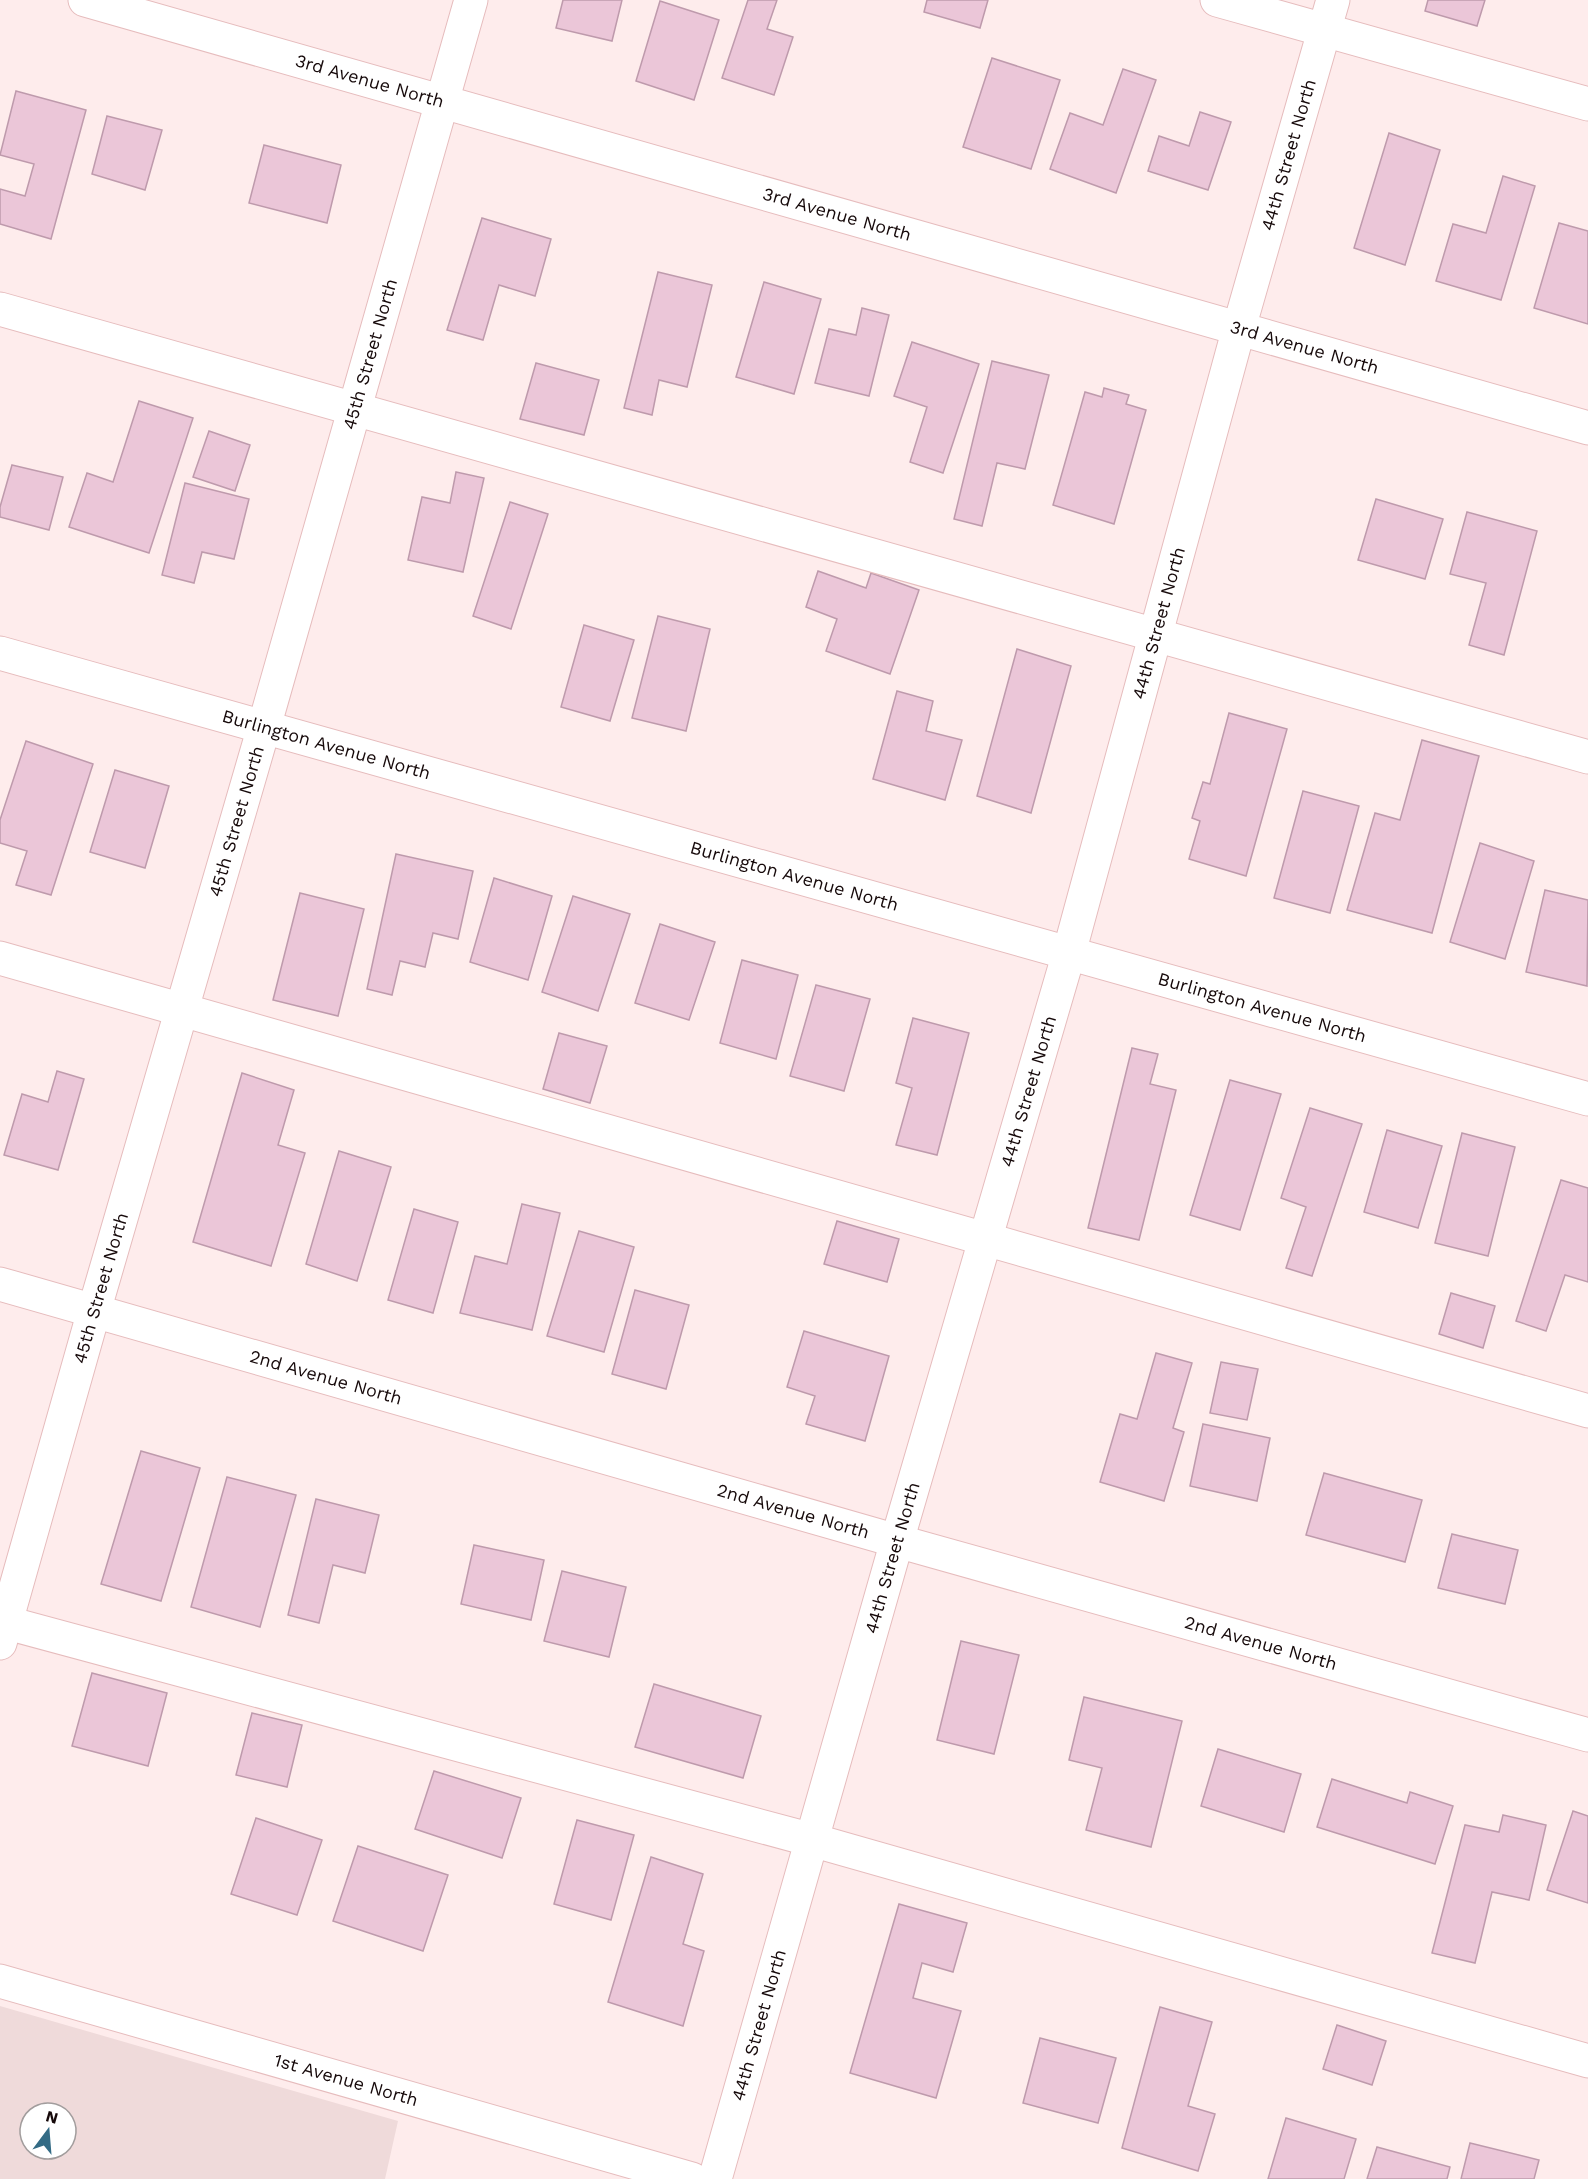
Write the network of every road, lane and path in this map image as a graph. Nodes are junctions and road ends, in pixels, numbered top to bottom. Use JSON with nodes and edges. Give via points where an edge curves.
{"nodes":[{"id":1,"x":85,"y":0,"type":"edge"},
{"id":2,"x":471,"y":0,"type":"edge"},
{"id":3,"x":1217,"y":0,"type":"edge"},
{"id":4,"x":1329,"y":15,"type":"edge"},
{"id":5,"x":442,"y":101,"type":"junction"},
{"id":6,"x":1588,"y":104,"type":"edge"},
{"id":7,"x":0,"y":309,"type":"edge"},
{"id":8,"x":1239,"y":328,"type":"junction"},
{"id":9,"x":355,"y":408,"type":"junction"},
{"id":10,"x":1588,"y":428,"type":"edge"},
{"id":11,"x":1156,"y":635,"type":"junction"},
{"id":12,"x":0,"y":653,"type":"edge"},
{"id":13,"x":264,"y":727,"type":"junction"},
{"id":14,"x":1588,"y":757,"type":"edge"},
{"id":15,"x":1069,"y":953,"type":"junction"},
{"id":16,"x":0,"y":958,"type":"edge"},
{"id":17,"x":182,"y":1009,"type":"junction"},
{"id":18,"x":1588,"y":1099,"type":"edge"},
{"id":19,"x":985,"y":1238,"type":"junction"},
{"id":20,"x":0,"y":1284,"type":"edge"},
{"id":21,"x":94,"y":1311,"type":"junction"},
{"id":22,"x":1588,"y":1411,"type":"edge"},
{"id":23,"x":897,"y":1541,"type":"junction"},
{"id":24,"x":2,"y":1629,"type":"edge"},
{"id":25,"x":1588,"y":1735,"type":"edge"},
{"id":26,"x":812,"y":1840,"type":"junction"},
{"id":27,"x":0,"y":1981,"type":"edge"},
{"id":28,"x":1588,"y":2061,"type":"edge"},
{"id":29,"x":692,"y":2179,"type":"edge"},
{"id":30,"x":715,"y":2179,"type":"edge"}],
"edges":[{"from":1,"to":5,"type":"street","name":"3rd Avenue North"},
{"from":2,"to":5,"type":"street","name":"45th Street North"},
{"from":3,"to":4,"type":"street"},
{"from":4,"to":6,"type":"street"},
{"from":4,"to":8,"type":"street","name":"44th Street North"},
{"from":5,"to":8,"type":"street","name":"3rd Avenue North"},
{"from":5,"to":9,"type":"street","name":"45th Street North"},
{"from":7,"to":9,"type":"street"},
{"from":8,"to":10,"type":"street","name":"3rd Avenue North"},
{"from":8,"to":11,"type":"street","name":"44th Street North"},
{"from":9,"to":11,"type":"street"},
{"from":9,"to":13,"type":"street","name":"45th Street North"},
{"from":11,"to":14,"type":"street"},
{"from":11,"to":15,"type":"street","name":"44th Street North"},
{"from":12,"to":13,"type":"street","name":"Burlington Avenue North"},
{"from":13,"to":15,"type":"street","name":"Burlington Avenue North"},
{"from":13,"to":17,"type":"street","name":"45th Street North"},
{"from":15,"to":18,"type":"street","name":"Burlington Avenue North"},
{"from":15,"to":19,"type":"street","name":"44th Street North"},
{"from":16,"to":17,"type":"street"},
{"from":17,"to":19,"type":"street"},
{"from":17,"to":21,"type":"street","name":"45th Street North"},
{"from":19,"to":22,"type":"street"},
{"from":19,"to":23,"type":"street","name":"44th Street North"},
{"from":20,"to":21,"type":"street","name":"2nd Avenue North"},
{"from":21,"to":23,"type":"street","name":"2nd Avenue North"},
{"from":21,"to":24,"type":"street","name":"45th Street North"},
{"from":23,"to":25,"type":"street","name":"2nd Avenue North"},
{"from":23,"to":26,"type":"street","name":"44th Street North"},
{"from":24,"to":26,"type":"street"},
{"from":26,"to":28,"type":"street"},
{"from":26,"to":30,"type":"street","name":"44th Street North"},
{"from":27,"to":29,"type":"street","name":"1st Avenue North"}]}
